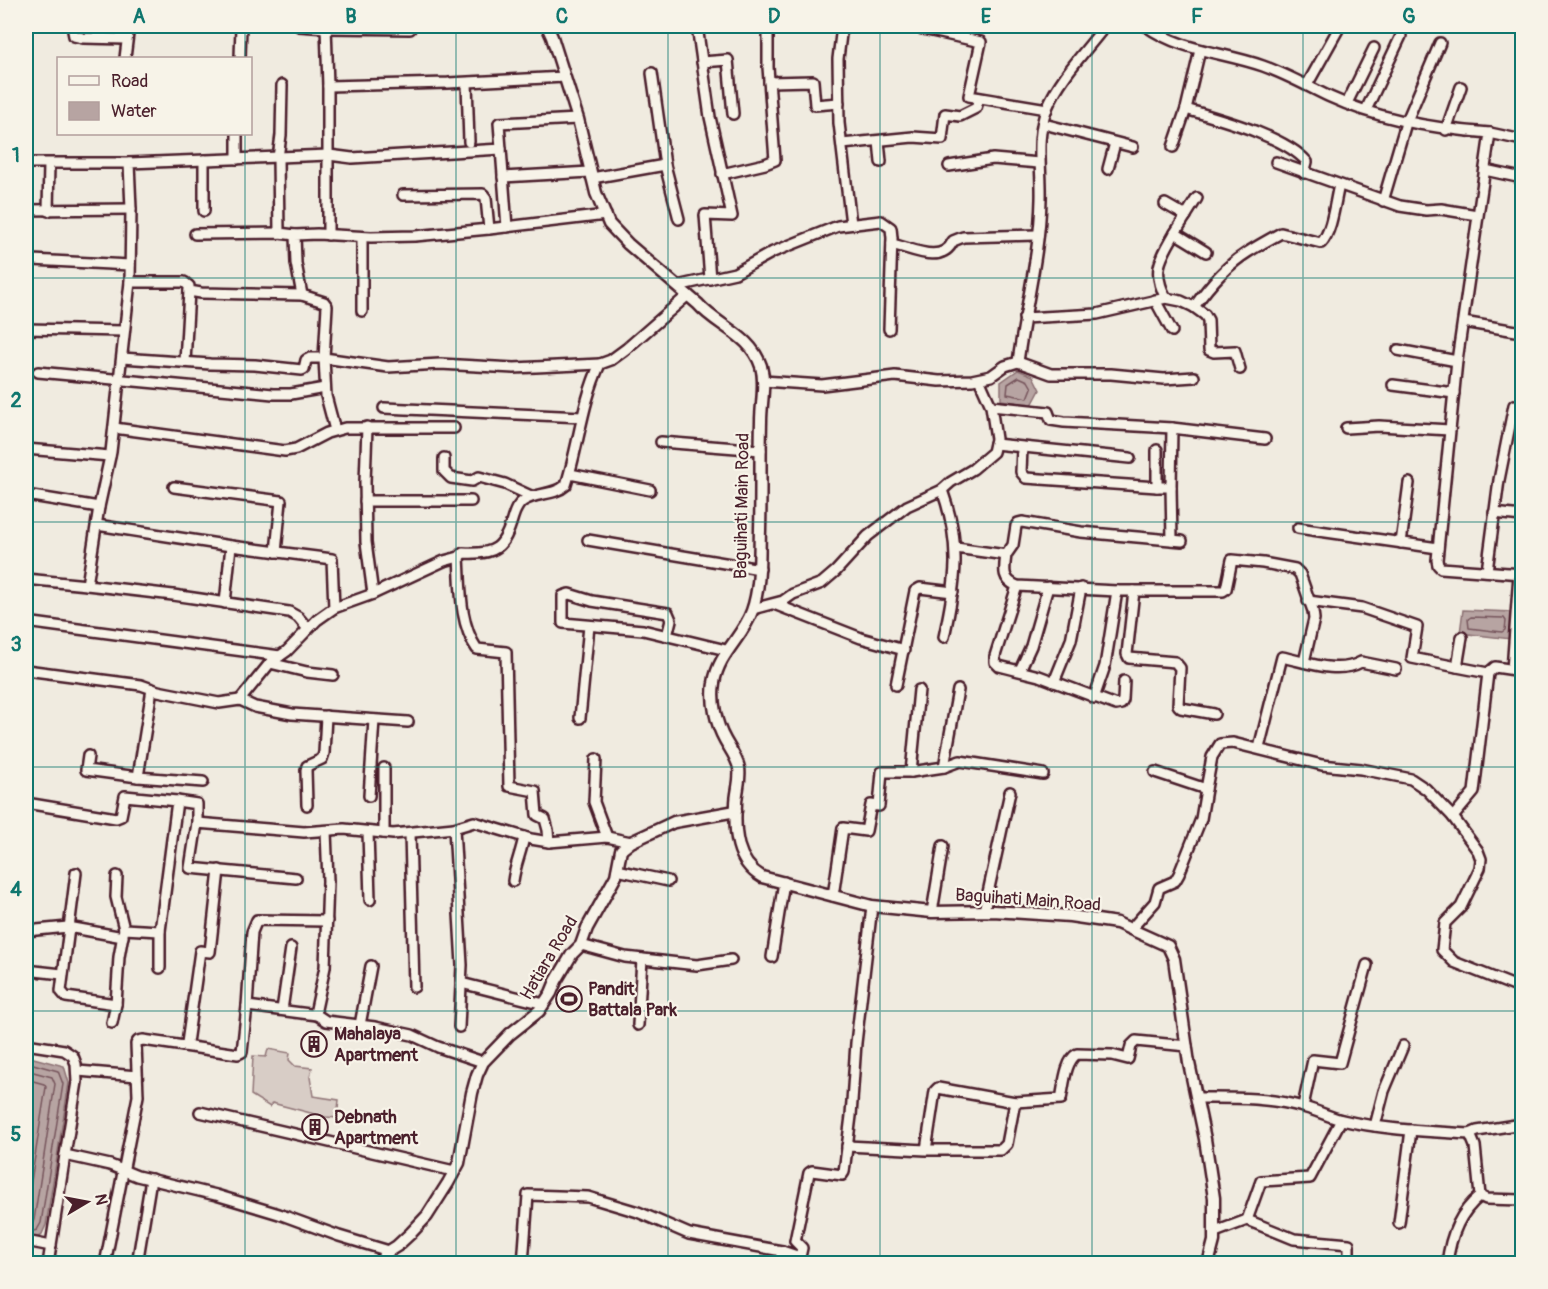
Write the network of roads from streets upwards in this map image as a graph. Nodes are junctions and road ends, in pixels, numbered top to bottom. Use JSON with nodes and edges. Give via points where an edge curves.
{"nodes":[{"id":1,"x":72,"y":26,"type":"edge"},
{"id":2,"x":129,"y":26,"type":"edge"},
{"id":3,"x":241,"y":26,"type":"edge"},
{"id":4,"x":299,"y":26,"type":"edge"},
{"id":5,"x":547,"y":26,"type":"edge"},
{"id":6,"x":697,"y":26,"type":"edge"},
{"id":7,"x":768,"y":26,"type":"edge"},
{"id":8,"x":842,"y":26,"type":"edge"},
{"id":9,"x":909,"y":26,"type":"edge"},
{"id":10,"x":1106,"y":26,"type":"edge"},
{"id":11,"x":1146,"y":26,"type":"edge"},
{"id":12,"x":1340,"y":26,"type":"edge"},
{"id":13,"x":326,"y":27,"type":"edge"},
{"id":14,"x":410,"y":29,"type":"dead end"},
{"id":15,"x":1401,"y":36,"type":"dead end"},
{"id":16,"x":126,"y":39,"type":"junction"},
{"id":17,"x":1440,"y":44,"type":"dead end"},
{"id":18,"x":1374,"y":48,"type":"dead end"},
{"id":19,"x":1200,"y":50,"type":"junction"},
{"id":20,"x":125,"y":57,"type":"edge"},
{"id":21,"x":240,"y":57,"type":"edge"},
{"id":22,"x":702,"y":62,"type":"junction"},
{"id":23,"x":652,"y":73,"type":"dead end"},
{"id":24,"x":565,"y":77,"type":"junction"},
{"id":25,"x":769,"y":82,"type":"junction"},
{"id":26,"x":467,"y":83,"type":"junction"},
{"id":27,"x":282,"y":84,"type":"dead end"},
{"id":28,"x":1307,"y":85,"type":"junction"},
{"id":29,"x":328,"y":86,"type":"junction"},
{"id":30,"x":1461,"y":87,"type":"dead end"},
{"id":31,"x":979,"y":98,"type":"junction"},
{"id":32,"x":839,"y":103,"type":"junction"},
{"id":33,"x":1347,"y":103,"type":"junction"},
{"id":34,"x":1047,"y":109,"type":"junction"},
{"id":35,"x":1186,"y":109,"type":"junction"},
{"id":36,"x":1366,"y":110,"type":"junction"},
{"id":37,"x":733,"y":114,"type":"dead end"},
{"id":38,"x":578,"y":119,"type":"junction"},
{"id":39,"x":1406,"y":123,"type":"junction"},
{"id":40,"x":1044,"y":124,"type":"junction"},
{"id":41,"x":1446,"y":130,"type":"junction"},
{"id":42,"x":1490,"y":133,"type":"junction"},
{"id":43,"x":237,"y":135,"type":"edge"},
{"id":44,"x":1522,"y":140,"type":"edge"},
{"id":45,"x":879,"y":141,"type":"junction"},
{"id":46,"x":469,"y":142,"type":"dead end"},
{"id":47,"x":1114,"y":143,"type":"junction"},
{"id":48,"x":842,"y":144,"type":"junction"},
{"id":49,"x":1133,"y":147,"type":"dead end"},
{"id":50,"x":1173,"y":147,"type":"dead end"},
{"id":51,"x":501,"y":149,"type":"junction"},
{"id":52,"x":329,"y":155,"type":"junction"},
{"id":53,"x":278,"y":158,"type":"junction"},
{"id":54,"x":237,"y":159,"type":"junction"},
{"id":55,"x":204,"y":160,"type":"junction"},
{"id":56,"x":881,"y":162,"type":"dead end"},
{"id":57,"x":1276,"y":162,"type":"dead end"},
{"id":58,"x":26,"y":163,"type":"edge"},
{"id":59,"x":129,"y":163,"type":"junction"},
{"id":60,"x":49,"y":164,"type":"junction"},
{"id":61,"x":1040,"y":164,"type":"junction"},
{"id":62,"x":665,"y":165,"type":"junction"},
{"id":63,"x":949,"y":166,"type":"dead end"},
{"id":64,"x":1108,"y":169,"type":"dead end"},
{"id":65,"x":1485,"y":170,"type":"junction"},
{"id":66,"x":1304,"y":173,"type":"junction"},
{"id":67,"x":722,"y":174,"type":"junction"},
{"id":68,"x":591,"y":175,"type":"junction"},
{"id":69,"x":503,"y":177,"type":"junction"},
{"id":70,"x":1522,"y":178,"type":"edge"},
{"id":71,"x":1339,"y":185,"type":"junction"},
{"id":72,"x":403,"y":195,"type":"dead end"},
{"id":73,"x":1197,"y":198,"type":"dead end"},
{"id":74,"x":1383,"y":201,"type":"junction"},
{"id":75,"x":1165,"y":204,"type":"dead end"},
{"id":76,"x":131,"y":209,"type":"junction"},
{"id":77,"x":26,"y":210,"type":"edge"},
{"id":78,"x":48,"y":211,"type":"junction"},
{"id":79,"x":204,"y":211,"type":"dead end"},
{"id":80,"x":606,"y":215,"type":"junction"},
{"id":81,"x":1477,"y":215,"type":"junction"},
{"id":82,"x":1186,"y":216,"type":"junction"},
{"id":83,"x":679,"y":219,"type":"dead end"},
{"id":84,"x":851,"y":224,"type":"junction"},
{"id":85,"x":507,"y":227,"type":"junction"},
{"id":86,"x":489,"y":229,"type":"junction"},
{"id":87,"x":279,"y":233,"type":"junction"},
{"id":88,"x":1175,"y":233,"type":"junction"},
{"id":89,"x":195,"y":234,"type":"dead end"},
{"id":90,"x":295,"y":235,"type":"junction"},
{"id":91,"x":328,"y":235,"type":"junction"},
{"id":92,"x":1037,"y":235,"type":"junction"},
{"id":93,"x":362,"y":237,"type":"junction"},
{"id":94,"x":892,"y":244,"type":"junction"},
{"id":95,"x":1206,"y":252,"type":"dead end"},
{"id":96,"x":32,"y":260,"type":"dead end"},
{"id":97,"x":130,"y":265,"type":"junction"},
{"id":98,"x":710,"y":279,"type":"junction"},
{"id":99,"x":130,"y":282,"type":"junction"},
{"id":100,"x":677,"y":286,"type":"junction"},
{"id":101,"x":189,"y":291,"type":"junction"},
{"id":102,"x":302,"y":295,"type":"junction"},
{"id":103,"x":688,"y":295,"type":"junction"},
{"id":104,"x":1166,"y":298,"type":"junction"},
{"id":105,"x":1155,"y":300,"type":"junction"},
{"id":106,"x":1194,"y":306,"type":"junction"},
{"id":107,"x":362,"y":311,"type":"dead end"},
{"id":108,"x":1024,"y":318,"type":"junction"},
{"id":109,"x":1463,"y":322,"type":"junction"},
{"id":110,"x":26,"y":328,"type":"edge"},
{"id":111,"x":890,"y":329,"type":"dead end"},
{"id":112,"x":124,"y":331,"type":"junction"},
{"id":113,"x":1172,"y":331,"type":"dead end"},
{"id":114,"x":1522,"y":332,"type":"edge"},
{"id":115,"x":1398,"y":350,"type":"dead end"},
{"id":116,"x":122,"y":358,"type":"junction"},
{"id":117,"x":324,"y":358,"type":"junction"},
{"id":118,"x":1456,"y":361,"type":"junction"},
{"id":119,"x":185,"y":362,"type":"junction"},
{"id":120,"x":1018,"y":363,"type":"junction"},
{"id":121,"x":600,"y":364,"type":"junction"},
{"id":122,"x":1240,"y":369,"type":"dead end"},
{"id":123,"x":39,"y":372,"type":"dead end"},
{"id":124,"x":1194,"y":377,"type":"dead end"},
{"id":125,"x":979,"y":379,"type":"junction"},
{"id":126,"x":120,"y":381,"type":"junction"},
{"id":127,"x":763,"y":381,"type":"junction"},
{"id":128,"x":1394,"y":385,"type":"dead end"},
{"id":129,"x":325,"y":388,"type":"junction"},
{"id":130,"x":1454,"y":393,"type":"junction"},
{"id":131,"x":1514,"y":405,"type":"dead end"},
{"id":132,"x":991,"y":406,"type":"junction"},
{"id":133,"x":384,"y":408,"type":"dead end"},
{"id":134,"x":582,"y":417,"type":"junction"},
{"id":135,"x":367,"y":427,"type":"junction"},
{"id":136,"x":114,"y":428,"type":"junction"},
{"id":137,"x":454,"y":428,"type":"dead end"},
{"id":138,"x":1172,"y":428,"type":"junction"},
{"id":139,"x":1346,"y":428,"type":"dead end"},
{"id":140,"x":335,"y":430,"type":"junction"},
{"id":141,"x":1450,"y":430,"type":"junction"},
{"id":142,"x":1265,"y":439,"type":"dead end"},
{"id":143,"x":661,"y":442,"type":"dead end"},
{"id":144,"x":995,"y":444,"type":"junction"},
{"id":145,"x":1022,"y":448,"type":"junction"},
{"id":146,"x":26,"y":449,"type":"edge"},
{"id":147,"x":761,"y":450,"type":"junction"},
{"id":148,"x":1157,"y":450,"type":"dead end"},
{"id":149,"x":110,"y":456,"type":"junction"},
{"id":150,"x":444,"y":458,"type":"dead end"},
{"id":151,"x":1130,"y":458,"type":"dead end"},
{"id":152,"x":570,"y":474,"type":"junction"},
{"id":153,"x":1409,"y":483,"type":"dead end"},
{"id":154,"x":174,"y":487,"type":"dead end"},
{"id":155,"x":1157,"y":487,"type":"junction"},
{"id":156,"x":1171,"y":487,"type":"junction"},
{"id":157,"x":650,"y":490,"type":"dead end"},
{"id":158,"x":942,"y":490,"type":"junction"},
{"id":159,"x":26,"y":495,"type":"edge"},
{"id":160,"x":531,"y":496,"type":"junction"},
{"id":161,"x":365,"y":501,"type":"junction"},
{"id":162,"x":471,"y":501,"type":"dead end"},
{"id":163,"x":99,"y":507,"type":"junction"},
{"id":164,"x":1494,"y":513,"type":"junction"},
{"id":165,"x":1522,"y":516,"type":"edge"},
{"id":166,"x":98,"y":525,"type":"junction"},
{"id":167,"x":1298,"y":528,"type":"dead end"},
{"id":168,"x":588,"y":540,"type":"dead end"},
{"id":169,"x":1172,"y":540,"type":"junction"},
{"id":170,"x":1182,"y":541,"type":"dead end"},
{"id":171,"x":1401,"y":543,"type":"junction"},
{"id":172,"x":231,"y":546,"type":"junction"},
{"id":173,"x":956,"y":548,"type":"junction"},
{"id":174,"x":1438,"y":548,"type":"junction"},
{"id":175,"x":276,"y":552,"type":"junction"},
{"id":176,"x":1006,"y":555,"type":"junction"},
{"id":177,"x":459,"y":557,"type":"junction"},
{"id":178,"x":760,"y":568,"type":"junction"},
{"id":179,"x":1487,"y":571,"type":"junction"},
{"id":180,"x":1521,"y":574,"type":"edge"},
{"id":181,"x":26,"y":579,"type":"edge"},
{"id":182,"x":87,"y":585,"type":"junction"},
{"id":183,"x":1017,"y":586,"type":"junction"},
{"id":184,"x":1048,"y":586,"type":"junction"},
{"id":185,"x":1081,"y":588,"type":"junction"},
{"id":186,"x":1117,"y":591,"type":"junction"},
{"id":187,"x":1134,"y":591,"type":"junction"},
{"id":188,"x":953,"y":592,"type":"junction"},
{"id":189,"x":373,"y":594,"type":"junction"},
{"id":190,"x":1308,"y":601,"type":"junction"},
{"id":191,"x":225,"y":603,"type":"junction"},
{"id":192,"x":774,"y":604,"type":"junction"},
{"id":193,"x":334,"y":608,"type":"junction"},
{"id":194,"x":753,"y":609,"type":"junction"},
{"id":195,"x":26,"y":622,"type":"edge"},
{"id":196,"x":589,"y":626,"type":"junction"},
{"id":197,"x":308,"y":630,"type":"junction"},
{"id":198,"x":667,"y":636,"type":"junction"},
{"id":199,"x":944,"y":637,"type":"dead end"},
{"id":200,"x":1462,"y":637,"type":"dead end"},
{"id":201,"x":904,"y":650,"type":"junction"},
{"id":202,"x":726,"y":651,"type":"junction"},
{"id":203,"x":280,"y":656,"type":"junction"},
{"id":204,"x":1304,"y":662,"type":"junction"},
{"id":205,"x":270,"y":663,"type":"junction"},
{"id":206,"x":1457,"y":667,"type":"junction"},
{"id":207,"x":1396,"y":669,"type":"dead end"},
{"id":208,"x":26,"y":670,"type":"edge"},
{"id":209,"x":1020,"y":670,"type":"junction"},
{"id":210,"x":1512,"y":670,"type":"junction"},
{"id":211,"x":1522,"y":671,"type":"edge"},
{"id":212,"x":1488,"y":673,"type":"junction"},
{"id":213,"x":333,"y":675,"type":"dead end"},
{"id":214,"x":1124,"y":681,"type":"dead end"},
{"id":215,"x":1054,"y":682,"type":"junction"},
{"id":216,"x":896,"y":685,"type":"dead end"},
{"id":217,"x":152,"y":689,"type":"junction"},
{"id":218,"x":919,"y":690,"type":"dead end"},
{"id":219,"x":958,"y":690,"type":"dead end"},
{"id":220,"x":1094,"y":698,"type":"junction"},
{"id":221,"x":240,"y":700,"type":"junction"},
{"id":222,"x":1214,"y":714,"type":"dead end"},
{"id":223,"x":326,"y":716,"type":"junction"},
{"id":224,"x":580,"y":718,"type":"dead end"},
{"id":225,"x":374,"y":720,"type":"junction"},
{"id":226,"x":408,"y":722,"type":"dead end"},
{"id":227,"x":1259,"y":748,"type":"junction"},
{"id":228,"x":88,"y":756,"type":"dead end"},
{"id":229,"x":596,"y":759,"type":"dead end"},
{"id":230,"x":944,"y":767,"type":"junction"},
{"id":231,"x":384,"y":768,"type":"dead end"},
{"id":232,"x":911,"y":772,"type":"junction"},
{"id":233,"x":1155,"y":772,"type":"dead end"},
{"id":234,"x":1043,"y":774,"type":"dead end"},
{"id":235,"x":133,"y":776,"type":"junction"},
{"id":236,"x":203,"y":782,"type":"dead end"},
{"id":237,"x":1206,"y":789,"type":"junction"},
{"id":238,"x":1010,"y":792,"type":"dead end"},
{"id":239,"x":125,"y":796,"type":"junction"},
{"id":240,"x":369,"y":796,"type":"dead end"},
{"id":241,"x":177,"y":801,"type":"junction"},
{"id":242,"x":26,"y":803,"type":"edge"},
{"id":243,"x":307,"y":805,"type":"dead end"},
{"id":244,"x":736,"y":811,"type":"junction"},
{"id":245,"x":1453,"y":817,"type":"junction"},
{"id":246,"x":197,"y":823,"type":"junction"},
{"id":247,"x":454,"y":828,"type":"junction"},
{"id":248,"x":326,"y":831,"type":"junction"},
{"id":249,"x":368,"y":832,"type":"junction"},
{"id":250,"x":410,"y":832,"type":"junction"},
{"id":251,"x":384,"y":833,"type":"junction"},
{"id":252,"x":524,"y":837,"type":"junction"},
{"id":253,"x":607,"y":837,"type":"junction"},
{"id":254,"x":549,"y":842,"type":"junction"},
{"id":255,"x":631,"y":842,"type":"junction"},
{"id":256,"x":942,"y":846,"type":"dead end"},
{"id":257,"x":219,"y":870,"type":"junction"},
{"id":258,"x":617,"y":870,"type":"junction"},
{"id":259,"x":76,"y":873,"type":"dead end"},
{"id":260,"x":117,"y":876,"type":"dead end"},
{"id":261,"x":296,"y":878,"type":"dead end"},
{"id":262,"x":513,"y":881,"type":"dead end"},
{"id":263,"x":668,"y":881,"type":"dead end"},
{"id":264,"x":784,"y":882,"type":"junction"},
{"id":265,"x":833,"y":896,"type":"junction"},
{"id":266,"x":370,"y":900,"type":"dead end"},
{"id":267,"x":872,"y":906,"type":"junction"},
{"id":268,"x":984,"y":910,"type":"junction"},
{"id":269,"x":932,"y":912,"type":"junction"},
{"id":270,"x":327,"y":921,"type":"junction"},
{"id":271,"x":68,"y":927,"type":"junction"},
{"id":272,"x":1131,"y":929,"type":"junction"},
{"id":273,"x":26,"y":931,"type":"edge"},
{"id":274,"x":160,"y":932,"type":"junction"},
{"id":275,"x":124,"y":933,"type":"junction"},
{"id":276,"x":581,"y":945,"type":"junction"},
{"id":277,"x":291,"y":948,"type":"dead end"},
{"id":278,"x":772,"y":957,"type":"dead end"},
{"id":279,"x":642,"y":959,"type":"junction"},
{"id":280,"x":731,"y":960,"type":"dead end"},
{"id":281,"x":1367,"y":964,"type":"dead end"},
{"id":282,"x":371,"y":966,"type":"dead end"},
{"id":283,"x":160,"y":968,"type":"dead end"},
{"id":284,"x":26,"y":970,"type":"edge"},
{"id":285,"x":62,"y":974,"type":"junction"},
{"id":286,"x":461,"y":982,"type":"junction"},
{"id":287,"x":414,"y":987,"type":"dead end"},
{"id":288,"x":1522,"y":989,"type":"edge"},
{"id":289,"x":116,"y":1004,"type":"junction"},
{"id":290,"x":544,"y":1004,"type":"junction"},
{"id":291,"x":248,"y":1006,"type":"junction"},
{"id":292,"x":282,"y":1010,"type":"junction"},
{"id":293,"x":317,"y":1015,"type":"junction"},
{"id":294,"x":112,"y":1023,"type":"dead end"},
{"id":295,"x":638,"y":1024,"type":"dead end"},
{"id":296,"x":360,"y":1025,"type":"junction"},
{"id":297,"x":459,"y":1027,"type":"dead end"},
{"id":298,"x":26,"y":1044,"type":"edge"},
{"id":299,"x":184,"y":1046,"type":"junction"},
{"id":300,"x":1187,"y":1046,"type":"junction"},
{"id":301,"x":1403,"y":1046,"type":"dead end"},
{"id":302,"x":483,"y":1062,"type":"junction"},
{"id":303,"x":78,"y":1071,"type":"junction"},
{"id":304,"x":137,"y":1076,"type":"junction"},
{"id":305,"x":1198,"y":1098,"type":"junction"},
{"id":306,"x":1015,"y":1102,"type":"junction"},
{"id":307,"x":1303,"y":1106,"type":"junction"},
{"id":308,"x":200,"y":1112,"type":"dead end"},
{"id":309,"x":1341,"y":1120,"type":"junction"},
{"id":310,"x":1522,"y":1124,"type":"edge"},
{"id":311,"x":1376,"y":1126,"type":"junction"},
{"id":312,"x":1411,"y":1130,"type":"junction"},
{"id":313,"x":1470,"y":1134,"type":"junction"},
{"id":314,"x":847,"y":1146,"type":"junction"},
{"id":315,"x":926,"y":1150,"type":"junction"},
{"id":316,"x":65,"y":1155,"type":"junction"},
{"id":317,"x":122,"y":1170,"type":"junction"},
{"id":318,"x":454,"y":1171,"type":"junction"},
{"id":319,"x":151,"y":1179,"type":"junction"},
{"id":320,"x":1480,"y":1196,"type":"junction"},
{"id":321,"x":1522,"y":1200,"type":"edge"},
{"id":322,"x":1247,"y":1220,"type":"junction"},
{"id":323,"x":1399,"y":1223,"type":"dead end"},
{"id":324,"x":1215,"y":1232,"type":"junction"},
{"id":325,"x":26,"y":1241,"type":"edge"},
{"id":326,"x":51,"y":1246,"type":"junction"},
{"id":327,"x":389,"y":1251,"type":"junction"},
{"id":328,"x":782,"y":1251,"type":"junction"},
{"id":329,"x":525,"y":1262,"type":"edge"},
{"id":330,"x":48,"y":1263,"type":"edge"},
{"id":331,"x":105,"y":1263,"type":"edge"},
{"id":332,"x":137,"y":1263,"type":"edge"},
{"id":333,"x":377,"y":1263,"type":"edge"},
{"id":334,"x":779,"y":1263,"type":"edge"},
{"id":335,"x":1208,"y":1263,"type":"edge"},
{"id":336,"x":1348,"y":1263,"type":"edge"},
{"id":337,"x":1448,"y":1263,"type":"edge"}],
"edges":[{"from":1,"to":16,"type":"street","via":[[74,36]]},
{"from":2,"to":16,"type":"street"},
{"from":3,"to":21,"type":"street"},
{"from":4,"to":13,"type":"street"},
{"from":5,"to":24,"type":"street","name":"Baguihati Main Road"},
{"from":6,"to":22,"type":"street"},
{"from":7,"to":25,"type":"street"},
{"from":8,"to":32,"type":"street"},
{"from":9,"to":31,"type":"street","via":[[981,42],[969,96]]},
{"from":10,"to":34,"type":"street","via":[[1059,85]]},
{"from":11,"to":19,"type":"street","via":[[1170,40]]},
{"from":12,"to":28,"type":"street"},
{"from":13,"to":14,"type":"street"},
{"from":13,"to":29,"type":"street"},
{"from":15,"to":36,"type":"street"},
{"from":16,"to":20,"type":"street"},
{"from":17,"to":39,"type":"street"},
{"from":18,"to":33,"type":"street"},
{"from":19,"to":28,"type":"street","via":[[1262,65]]},
{"from":19,"to":35,"type":"street"},
{"from":22,"to":37,"type":"street","via":[[728,60]]},
{"from":22,"to":67,"type":"street"},
{"from":23,"to":62,"type":"street"},
{"from":24,"to":26,"type":"street"},
{"from":24,"to":38,"type":"street","name":"Baguihati Main Road"},
{"from":25,"to":32,"type":"street","via":[[813,81],[815,105]]},
{"from":25,"to":67,"type":"street","via":[[775,160]]},
{"from":26,"to":29,"type":"street"},
{"from":26,"to":46,"type":"street"},
{"from":27,"to":53,"type":"street"},
{"from":28,"to":33,"type":"street"},
{"from":29,"to":52,"type":"street"},
{"from":30,"to":41,"type":"street"},
{"from":31,"to":34,"type":"street"},
{"from":31,"to":45,"type":"street","via":[[976,108],[960,116],[945,114],[942,139]]},
{"from":32,"to":48,"type":"street"},
{"from":33,"to":36,"type":"street"},
{"from":34,"to":40,"type":"street"},
{"from":35,"to":50,"type":"street"},
{"from":35,"to":66,"type":"street","via":[[1241,126],[1288,148],[1307,162]]},
{"from":36,"to":39,"type":"street"},
{"from":38,"to":51,"type":"street","via":[[500,123]]},
{"from":38,"to":68,"type":"street","name":"Baguihati Main Road"},
{"from":39,"to":41,"type":"street"},
{"from":39,"to":74,"type":"street"},
{"from":40,"to":47,"type":"street"},
{"from":40,"to":61,"type":"street"},
{"from":41,"to":42,"type":"street"},
{"from":42,"to":44,"type":"street"},
{"from":42,"to":65,"type":"street"},
{"from":43,"to":54,"type":"street"},
{"from":45,"to":48,"type":"street"},
{"from":45,"to":56,"type":"street"},
{"from":47,"to":49,"type":"street"},
{"from":47,"to":64,"type":"street"},
{"from":48,"to":84,"type":"street"},
{"from":51,"to":52,"type":"street","via":[[352,158]]},
{"from":51,"to":69,"type":"street"},
{"from":52,"to":53,"type":"street"},
{"from":52,"to":91,"type":"street"},
{"from":53,"to":54,"type":"street"},
{"from":53,"to":87,"type":"street"},
{"from":54,"to":55,"type":"street"},
{"from":55,"to":59,"type":"street"},
{"from":55,"to":79,"type":"street"},
{"from":57,"to":66,"type":"street"},
{"from":58,"to":60,"type":"street"},
{"from":59,"to":60,"type":"street"},
{"from":59,"to":76,"type":"street"},
{"from":60,"to":78,"type":"street"},
{"from":61,"to":63,"type":"street","via":[[993,159]]},
{"from":61,"to":92,"type":"street"},
{"from":62,"to":68,"type":"street"},
{"from":62,"to":83,"type":"street"},
{"from":65,"to":70,"type":"street"},
{"from":65,"to":81,"type":"street"},
{"from":66,"to":71,"type":"street"},
{"from":67,"to":98,"type":"street","via":[[732,216],[705,215]]},
{"from":68,"to":69,"type":"street"},
{"from":68,"to":80,"type":"street","name":"Baguihati Main Road"},
{"from":69,"to":85,"type":"street"},
{"from":71,"to":74,"type":"street"},
{"from":71,"to":106,"type":"street","via":[[1324,241],[1281,233],[1236,261]]},
{"from":72,"to":86,"type":"street","via":[[483,194]]},
{"from":73,"to":82,"type":"street"},
{"from":74,"to":81,"type":"street"},
{"from":75,"to":82,"type":"street"},
{"from":76,"to":78,"type":"street"},
{"from":76,"to":97,"type":"street"},
{"from":77,"to":78,"type":"street"},
{"from":80,"to":85,"type":"street"},
{"from":80,"to":100,"type":"street","name":"Baguihati Main Road","via":[[621,237]]},
{"from":81,"to":109,"type":"street"},
{"from":82,"to":88,"type":"street"},
{"from":84,"to":94,"type":"street","via":[[881,221],[891,228]]},
{"from":84,"to":98,"type":"street","via":[[773,252],[735,273]]},
{"from":85,"to":86,"type":"street"},
{"from":86,"to":93,"type":"street"},
{"from":87,"to":89,"type":"street"},
{"from":87,"to":90,"type":"street"},
{"from":88,"to":95,"type":"street"},
{"from":88,"to":104,"type":"street","via":[[1158,267],[1159,285]]},
{"from":90,"to":91,"type":"street"},
{"from":90,"to":102,"type":"street"},
{"from":91,"to":93,"type":"street"},
{"from":92,"to":94,"type":"street","via":[[963,237],[953,240],[950,249],[933,255]]},
{"from":92,"to":108,"type":"street"},
{"from":93,"to":107,"type":"street"},
{"from":94,"to":111,"type":"street"},
{"from":96,"to":97,"type":"street"},
{"from":97,"to":99,"type":"street"},
{"from":98,"to":100,"type":"street"},
{"from":99,"to":101,"type":"street","via":[[184,282]]},
{"from":99,"to":112,"type":"street"},
{"from":100,"to":103,"type":"street","name":"Baguihati Main Road"},
{"from":101,"to":102,"type":"street"},
{"from":101,"to":119,"type":"street"},
{"from":102,"to":117,"type":"street","via":[[327,306]]},
{"from":103,"to":121,"type":"street","via":[[626,349]]},
{"from":103,"to":127,"type":"street","name":"Baguihati Main Road","via":[[708,315],[749,343]]},
{"from":104,"to":105,"type":"street"},
{"from":104,"to":106,"type":"street"},
{"from":105,"to":108,"type":"street","via":[[1097,314]]},
{"from":105,"to":113,"type":"street"},
{"from":106,"to":122,"type":"street","via":[[1208,320],[1209,350],[1235,351]]},
{"from":108,"to":120,"type":"street"},
{"from":109,"to":114,"type":"street"},
{"from":109,"to":118,"type":"street"},
{"from":110,"to":112,"type":"street"},
{"from":112,"to":116,"type":"street"},
{"from":115,"to":118,"type":"street"},
{"from":116,"to":119,"type":"street"},
{"from":116,"to":126,"type":"street"},
{"from":117,"to":119,"type":"street","via":[[309,358],[302,370]]},
{"from":117,"to":121,"type":"street","via":[[388,367]]},
{"from":117,"to":129,"type":"street"},
{"from":118,"to":130,"type":"street"},
{"from":120,"to":124,"type":"street","via":[[1051,374]]},
{"from":120,"to":125,"type":"street"},
{"from":121,"to":134,"type":"street"},
{"from":123,"to":126,"type":"street"},
{"from":125,"to":127,"type":"street","via":[[939,381],[895,376],[822,385]]},
{"from":125,"to":132,"type":"street"},
{"from":126,"to":129,"type":"street","via":[[273,394]]},
{"from":126,"to":136,"type":"street"},
{"from":127,"to":147,"type":"street","name":"Baguihati Main Road"},
{"from":128,"to":130,"type":"street"},
{"from":129,"to":140,"type":"street"},
{"from":130,"to":141,"type":"street"},
{"from":131,"to":164,"type":"street"},
{"from":132,"to":138,"type":"street","via":[[1048,412],[1051,420],[1064,422]]},
{"from":132,"to":144,"type":"street"},
{"from":133,"to":134,"type":"street"},
{"from":134,"to":152,"type":"street"},
{"from":135,"to":137,"type":"street"},
{"from":135,"to":140,"type":"street"},
{"from":135,"to":161,"type":"street"},
{"from":136,"to":140,"type":"street","via":[[285,450],[296,449]]},
{"from":136,"to":149,"type":"street"},
{"from":138,"to":142,"type":"street"},
{"from":138,"to":156,"type":"street"},
{"from":139,"to":141,"type":"street"},
{"from":141,"to":174,"type":"street"},
{"from":143,"to":147,"type":"street"},
{"from":144,"to":145,"type":"street"},
{"from":144,"to":158,"type":"street","via":[[993,452]]},
{"from":145,"to":151,"type":"street"},
{"from":145,"to":155,"type":"street","via":[[1021,472],[1026,478]]},
{"from":146,"to":149,"type":"street"},
{"from":147,"to":178,"type":"street","name":"Baguihati Main Road"},
{"from":148,"to":155,"type":"street"},
{"from":149,"to":163,"type":"street"},
{"from":150,"to":160,"type":"street","via":[[444,471],[451,478],[472,481],[478,477]]},
{"from":152,"to":157,"type":"street"},
{"from":152,"to":160,"type":"street","via":[[560,490]]},
{"from":153,"to":171,"type":"street"},
{"from":154,"to":175,"type":"street","via":[[281,501]]},
{"from":155,"to":156,"type":"street"},
{"from":156,"to":169,"type":"street"},
{"from":158,"to":173,"type":"street"},
{"from":158,"to":192,"type":"street","via":[[907,507],[868,536],[822,583]]},
{"from":159,"to":163,"type":"street"},
{"from":160,"to":177,"type":"street","via":[[515,510],[507,538],[500,546],[486,553],[463,553]]},
{"from":161,"to":162,"type":"street"},
{"from":161,"to":189,"type":"street"},
{"from":163,"to":166,"type":"street"},
{"from":164,"to":165,"type":"street"},
{"from":164,"to":179,"type":"street"},
{"from":166,"to":172,"type":"street"},
{"from":166,"to":182,"type":"street"},
{"from":167,"to":171,"type":"street"},
{"from":168,"to":178,"type":"street"},
{"from":169,"to":170,"type":"street"},
{"from":169,"to":176,"type":"street","via":[[1022,522],[1016,526],[1014,545]]},
{"from":171,"to":174,"type":"street"},
{"from":172,"to":175,"type":"street"},
{"from":172,"to":191,"type":"street"},
{"from":173,"to":176,"type":"street"},
{"from":173,"to":188,"type":"street"},
{"from":174,"to":179,"type":"street","via":[[1439,567]]},
{"from":175,"to":193,"type":"street","via":[[332,559]]},
{"from":176,"to":183,"type":"street","via":[[1007,581]]},
{"from":177,"to":189,"type":"street"},
{"from":177,"to":254,"type":"street","via":[[463,606],[471,639],[477,649],[506,652],[509,786],[535,791],[537,815],[545,819]]},
{"from":178,"to":194,"type":"street","name":"Baguihati Main Road"},
{"from":179,"to":180,"type":"street"},
{"from":180,"to":210,"type":"street"},
{"from":181,"to":182,"type":"street"},
{"from":182,"to":191,"type":"street"},
{"from":183,"to":184,"type":"street"},
{"from":183,"to":209,"type":"street","via":[[995,662]]},
{"from":184,"to":185,"type":"street"},
{"from":184,"to":209,"type":"street"},
{"from":185,"to":186,"type":"street"},
{"from":185,"to":215,"type":"street","via":[[1071,640]]},
{"from":186,"to":187,"type":"street"},
{"from":186,"to":220,"type":"street","via":[[1105,666]]},
{"from":187,"to":190,"type":"street","via":[[1223,591],[1232,560],[1294,569],[1300,574]]},
{"from":187,"to":222,"type":"street","via":[[1129,658],[1178,664],[1178,705]]},
{"from":188,"to":199,"type":"street"},
{"from":188,"to":201,"type":"street","via":[[920,588],[915,591]]},
{"from":189,"to":193,"type":"street"},
{"from":190,"to":204,"type":"street","via":[[1314,619]]},
{"from":190,"to":206,"type":"street","via":[[1362,608],[1417,627],[1412,658]]},
{"from":191,"to":197,"type":"street","via":[[289,612]]},
{"from":192,"to":194,"type":"street"},
{"from":192,"to":201,"type":"street","via":[[861,638]]},
{"from":193,"to":197,"type":"street"},
{"from":194,"to":202,"type":"street","name":"Baguihati Main Road"},
{"from":195,"to":203,"type":"street"},
{"from":196,"to":198,"type":"street"},
{"from":196,"to":198,"type":"street","via":[[563,623],[563,596],[570,594],[668,613],[671,620]]},
{"from":196,"to":224,"type":"street"},
{"from":197,"to":203,"type":"street"},
{"from":198,"to":202,"type":"street"},
{"from":200,"to":206,"type":"street"},
{"from":201,"to":216,"type":"street"},
{"from":202,"to":244,"type":"street","name":"Baguihati Main Road","via":[[714,681],[714,707],[720,730],[739,767]]},
{"from":203,"to":205,"type":"street"},
{"from":204,"to":207,"type":"street","via":[[1350,668],[1361,662]]},
{"from":204,"to":227,"type":"street","via":[[1282,657]]},
{"from":205,"to":213,"type":"street"},
{"from":205,"to":221,"type":"street"},
{"from":206,"to":212,"type":"street"},
{"from":208,"to":217,"type":"street"},
{"from":209,"to":215,"type":"street"},
{"from":210,"to":211,"type":"street"},
{"from":210,"to":212,"type":"street","via":[[1495,667]]},
{"from":212,"to":245,"type":"street","via":[[1474,792]]},
{"from":214,"to":220,"type":"street","via":[[1121,704]]},
{"from":215,"to":220,"type":"street"},
{"from":217,"to":221,"type":"street","via":[[219,703]]},
{"from":217,"to":235,"type":"street"},
{"from":218,"to":232,"type":"street"},
{"from":219,"to":230,"type":"street"},
{"from":221,"to":223,"type":"street","via":[[292,714]]},
{"from":223,"to":225,"type":"street"},
{"from":223,"to":243,"type":"street","via":[[322,759],[306,770]]},
{"from":225,"to":226,"type":"street"},
{"from":225,"to":240,"type":"street"},
{"from":227,"to":237,"type":"street","via":[[1220,744],[1212,757]]},
{"from":227,"to":245,"type":"street","via":[[1322,765],[1411,779]]},
{"from":228,"to":235,"type":"street","via":[[86,770]]},
{"from":229,"to":253,"type":"street","via":[[594,802]]},
{"from":230,"to":232,"type":"street"},
{"from":230,"to":234,"type":"street","via":[[960,761]]},
{"from":231,"to":251,"type":"street"},
{"from":232,"to":265,"type":"street","via":[[882,772],[879,806],[871,805],[866,831],[843,828]]},
{"from":233,"to":237,"type":"street"},
{"from":235,"to":236,"type":"street"},
{"from":235,"to":239,"type":"street"},
{"from":237,"to":272,"type":"street","via":[[1201,819],[1179,874],[1175,881],[1159,888],[1155,902]]},
{"from":238,"to":268,"type":"street"},
{"from":239,"to":241,"type":"street"},
{"from":239,"to":242,"type":"street","via":[[121,816],[116,818]]},
{"from":241,"to":246,"type":"street","via":[[197,804]]},
{"from":241,"to":274,"type":"street"},
{"from":244,"to":255,"type":"street","via":[[674,822]]},
{"from":244,"to":264,"type":"street","name":"Baguihati Main Road","via":[[737,844],[746,864],[762,877]]},
{"from":245,"to":288,"type":"street","via":[[1481,859],[1461,907],[1445,923],[1442,950],[1454,962]]},
{"from":246,"to":248,"type":"street"},
{"from":246,"to":257,"type":"street","via":[[190,868]]},
{"from":247,"to":250,"type":"street"},
{"from":247,"to":252,"type":"street","via":[[474,822]]},
{"from":247,"to":286,"type":"street"},
{"from":248,"to":249,"type":"street"},
{"from":248,"to":270,"type":"street"},
{"from":249,"to":251,"type":"street"},
{"from":249,"to":266,"type":"street"},
{"from":250,"to":251,"type":"street"},
{"from":250,"to":287,"type":"street"},
{"from":252,"to":254,"type":"street"},
{"from":252,"to":262,"type":"street"},
{"from":253,"to":254,"type":"street"},
{"from":253,"to":255,"type":"street"},
{"from":255,"to":258,"type":"street","name":"Hatiara Road","via":[[621,850]]},
{"from":256,"to":269,"type":"street"},
{"from":257,"to":261,"type":"street"},
{"from":257,"to":299,"type":"street","via":[[210,952],[200,951]]},
{"from":258,"to":263,"type":"street"},
{"from":258,"to":276,"type":"street","name":"Hatiara Road"},
{"from":259,"to":271,"type":"street"},
{"from":260,"to":275,"type":"street","via":[[116,897]]},
{"from":264,"to":265,"type":"street","name":"Baguihati Main Road"},
{"from":264,"to":278,"type":"street"},
{"from":265,"to":267,"type":"street","name":"Baguihati Main Road"},
{"from":267,"to":269,"type":"street","name":"Baguihati Main Road"},
{"from":267,"to":314,"type":"street"},
{"from":268,"to":269,"type":"street","name":"Baguihati Main Road"},
{"from":268,"to":272,"type":"street","name":"Baguihati Main Road","via":[[1117,922]]},
{"from":270,"to":291,"type":"street","via":[[261,919],[254,923]]},
{"from":270,"to":293,"type":"street"},
{"from":271,"to":273,"type":"street"},
{"from":271,"to":275,"type":"street"},
{"from":271,"to":285,"type":"street"},
{"from":272,"to":300,"type":"street","name":"Baguihati Main Road","via":[[1168,946],[1174,959]]},
{"from":274,"to":275,"type":"street"},
{"from":274,"to":283,"type":"street"},
{"from":275,"to":289,"type":"street"},
{"from":276,"to":279,"type":"street"},
{"from":276,"to":290,"type":"street","name":"Hatiara Road"},
{"from":277,"to":292,"type":"street"},
{"from":279,"to":280,"type":"street","via":[[697,965]]},
{"from":279,"to":295,"type":"street"},
{"from":281,"to":307,"type":"street","via":[[1340,1063],[1313,1060]]},
{"from":282,"to":296,"type":"street"},
{"from":284,"to":285,"type":"street"},
{"from":285,"to":289,"type":"street","via":[[61,991],[66,997]]},
{"from":286,"to":290,"type":"street"},
{"from":286,"to":297,"type":"street"},
{"from":289,"to":294,"type":"street"},
{"from":290,"to":302,"type":"street","name":"Hatiara Road"},
{"from":291,"to":292,"type":"street"},
{"from":291,"to":299,"type":"street","via":[[240,1054]]},
{"from":292,"to":293,"type":"street"},
{"from":293,"to":296,"type":"street","via":[[326,1021]]},
{"from":296,"to":302,"type":"street","via":[[412,1035]]},
{"from":298,"to":303,"type":"street","via":[[64,1050],[73,1056]]},
{"from":299,"to":304,"type":"street","via":[[138,1041]]},
{"from":300,"to":305,"type":"street","name":"Baguihati Main Road"},
{"from":300,"to":306,"type":"street","via":[[1136,1041],[1128,1059],[1077,1054],[1069,1063],[1061,1099]]},
{"from":301,"to":311,"type":"street","via":[[1384,1091]]},
{"from":302,"to":318,"type":"street","name":"Hatiara Road"},
{"from":303,"to":304,"type":"street"},
{"from":303,"to":316,"type":"street"},
{"from":304,"to":317,"type":"street","via":[[138,1096]]},
{"from":305,"to":307,"type":"street","via":[[1252,1099]]},
{"from":305,"to":324,"type":"street","name":"Baguihati Main Road","via":[[1214,1198]]},
{"from":306,"to":315,"type":"street","via":[[1007,1144],[1001,1150]]},
{"from":306,"to":315,"type":"street","via":[[938,1088]]},
{"from":307,"to":309,"type":"street"},
{"from":308,"to":318,"type":"street"},
{"from":309,"to":311,"type":"street"},
{"from":309,"to":322,"type":"street","via":[[1310,1178],[1261,1181]]},
{"from":310,"to":313,"type":"street"},
{"from":311,"to":312,"type":"street"},
{"from":312,"to":313,"type":"street"},
{"from":312,"to":323,"type":"street"},
{"from":313,"to":320,"type":"street","via":[[1476,1152]]},
{"from":314,"to":315,"type":"street"},
{"from":314,"to":328,"type":"street","via":[[842,1174],[809,1173],[795,1241],[802,1248],[800,1257]]},
{"from":316,"to":317,"type":"street"},
{"from":316,"to":326,"type":"street"},
{"from":317,"to":319,"type":"street"},
{"from":317,"to":331,"type":"street"},
{"from":318,"to":327,"type":"street","name":"Hatiara Road","via":[[427,1216]]},
{"from":319,"to":327,"type":"street","via":[[279,1214]]},
{"from":319,"to":332,"type":"street"},
{"from":320,"to":321,"type":"street"},
{"from":320,"to":337,"type":"street","via":[[1461,1217]]},
{"from":322,"to":324,"type":"street"},
{"from":322,"to":336,"type":"street","via":[[1294,1239],[1349,1244]]},
{"from":324,"to":335,"type":"street","name":"Baguihati Main Road"},
{"from":325,"to":326,"type":"street"},
{"from":326,"to":330,"type":"street"},
{"from":327,"to":333,"type":"street","name":"Hatiara Road"},
{"from":328,"to":329,"type":"street","via":[[689,1234],[638,1212],[588,1197],[528,1195]]},
{"from":328,"to":334,"type":"street"}]}
